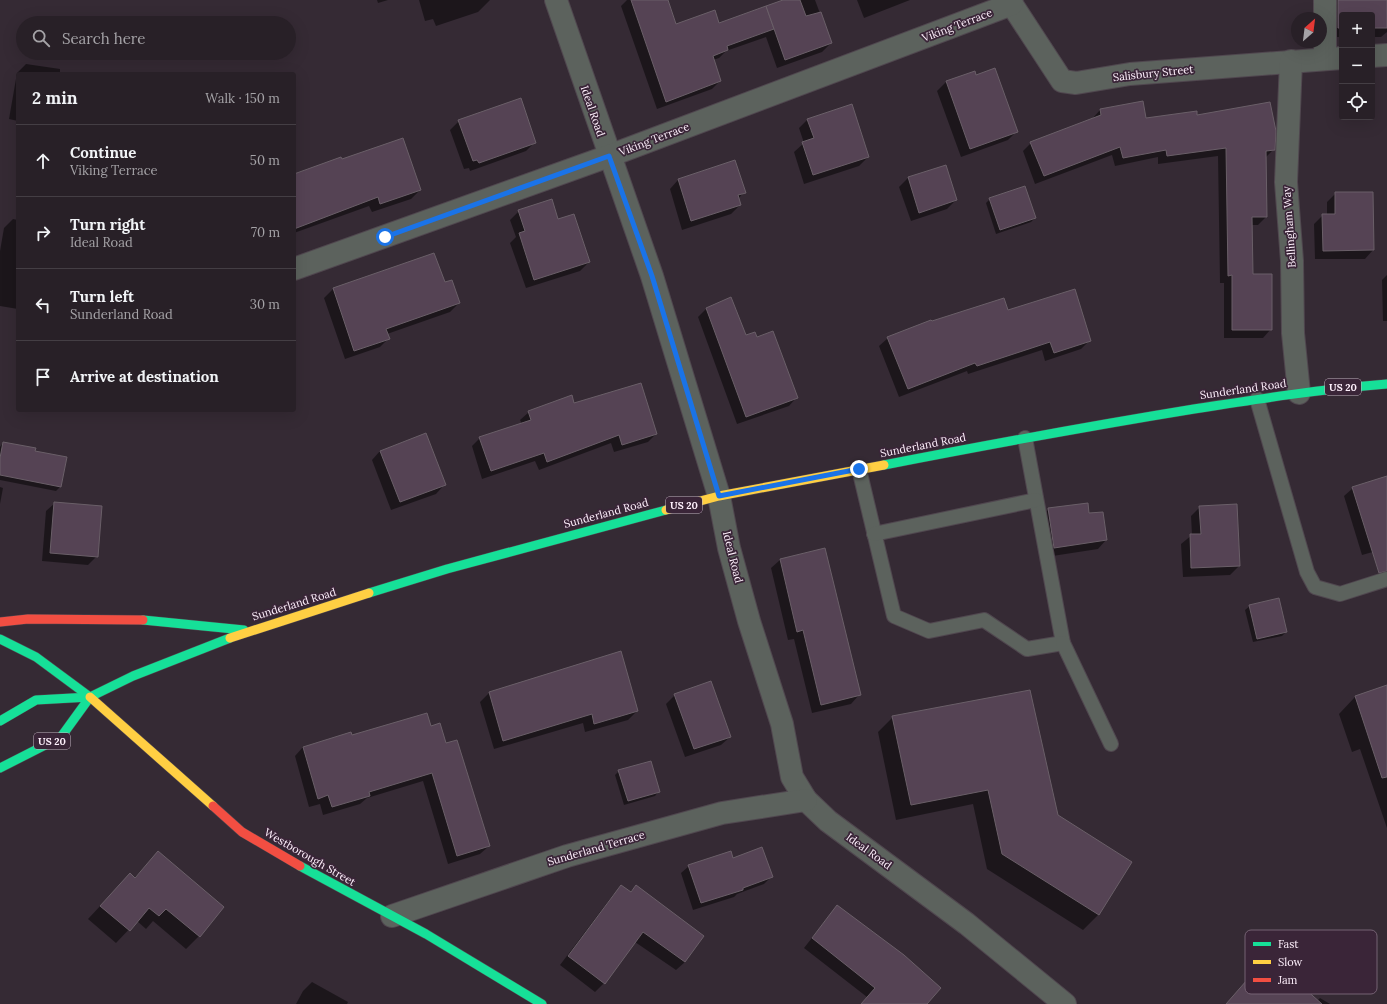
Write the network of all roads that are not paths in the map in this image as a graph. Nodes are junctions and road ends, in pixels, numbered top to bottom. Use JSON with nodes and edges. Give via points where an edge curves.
{"nodes":[{"id":1,"x":556,"y":0,"type":"edge"},
{"id":2,"x":1325,"y":0,"type":"edge"},
{"id":3,"x":1010,"y":2,"type":"edge"},
{"id":4,"x":1387,"y":55,"type":"edge"},
{"id":5,"x":1375,"y":56,"type":"edge"},
{"id":6,"x":1333,"y":59,"type":"edge"},
{"id":7,"x":1291,"y":61,"type":"junction"},
{"id":8,"x":609,"y":156,"type":"junction"},
{"id":9,"x":296,"y":268,"type":"edge"},
{"id":10,"x":1387,"y":384,"type":"edge"},
{"id":11,"x":1299,"y":393,"type":"junction"},
{"id":12,"x":1257,"y":399,"type":"junction"},
{"id":13,"x":1025,"y":438,"type":"junction"},
{"id":14,"x":859,"y":469,"type":"junction"},
{"id":15,"x":719,"y":496,"type":"junction"},
{"id":16,"x":1036,"y":500,"type":"junction"},
{"id":17,"x":874,"y":534,"type":"junction"},
{"id":18,"x":1387,"y":579,"type":"edge"},
{"id":19,"x":0,"y":622,"type":"edge"},
{"id":20,"x":247,"y":631,"type":"junction"},
{"id":21,"x":0,"y":639,"type":"edge"},
{"id":22,"x":1063,"y":643,"type":"junction"},
{"id":23,"x":90,"y":697,"type":"junction"},
{"id":24,"x":0,"y":721,"type":"edge"},
{"id":25,"x":1111,"y":744,"type":"dead end"},
{"id":26,"x":0,"y":768,"type":"edge"},
{"id":27,"x":806,"y":800,"type":"junction"},
{"id":28,"x":392,"y":916,"type":"junction"},
{"id":29,"x":542,"y":1004,"type":"edge"},
{"id":30,"x":1065,"y":1004,"type":"edge"}],
"edges":[{"from":1,"to":8,"type":"street","name":"Ideal Road"},
{"from":2,"to":6,"type":"street"},
{"from":3,"to":7,"type":"street","name":"Salisbury Street","via":[[1062,81],[1076,83],[1130,74]]},
{"from":3,"to":8,"type":"street","name":"Viking Terrace"},
{"from":4,"to":5,"type":"street"},
{"from":6,"to":7,"type":"street","name":"Salisbury Street"},
{"from":7,"to":11,"type":"street","name":"Bellingham Way","via":[[1286,182],[1292,261],[1293,333]]},
{"from":8,"to":9,"type":"street","name":"Viking Terrace"},
{"from":8,"to":15,"type":"street","name":"Ideal Road","via":[[652,276]]},
{"from":10,"to":11,"type":"main road","number":"US 20"},
{"from":11,"to":12,"type":"main road","name":"Sunderland Road","number":"US 20"},
{"from":12,"to":13,"type":"main road","name":"Sunderland Road","number":"US 20"},
{"from":12,"to":18,"type":"lane","via":[[1307,572],[1315,587],[1340,594]]},
{"from":13,"to":14,"type":"main road","name":"Sunderland Road","number":"US 20"},
{"from":13,"to":16,"type":"lane"},
{"from":14,"to":15,"type":"main road","name":"Sunderland Road","number":"US 20"},
{"from":14,"to":17,"type":"lane"},
{"from":15,"to":20,"type":"main road","name":"Sunderland Road","number":"US 20","via":[[446,569]]},
{"from":15,"to":27,"type":"street","name":"Ideal Road","via":[[749,621],[782,724],[792,777]]},
{"from":16,"to":17,"type":"lane"},
{"from":16,"to":22,"type":"lane"},
{"from":17,"to":22,"type":"lane","via":[[894,616],[929,631],[984,620],[1027,649]]},
{"from":19,"to":20,"type":"main road","via":[[28,619],[152,620]]},
{"from":20,"to":23,"type":"main road","name":"Sunderland Road","number":"US 20","via":[[133,676]]},
{"from":21,"to":23,"type":"main road","via":[[62,674]]},
{"from":22,"to":25,"type":"lane"},
{"from":23,"to":24,"type":"main road","number":"US 20","via":[[36,700]]},
{"from":23,"to":26,"type":"main road","number":"US 20","via":[[61,737]]},
{"from":23,"to":28,"type":"main road","name":"Westborough Street","via":[[242,832],[316,876]]},
{"from":27,"to":28,"type":"street","name":"Sunderland Terrace","via":[[722,813],[567,856]]},
{"from":27,"to":30,"type":"street","name":"Ideal Road","via":[[828,821],[967,924]]},
{"from":28,"to":29,"type":"main road","name":"Westborough Street"}]}
